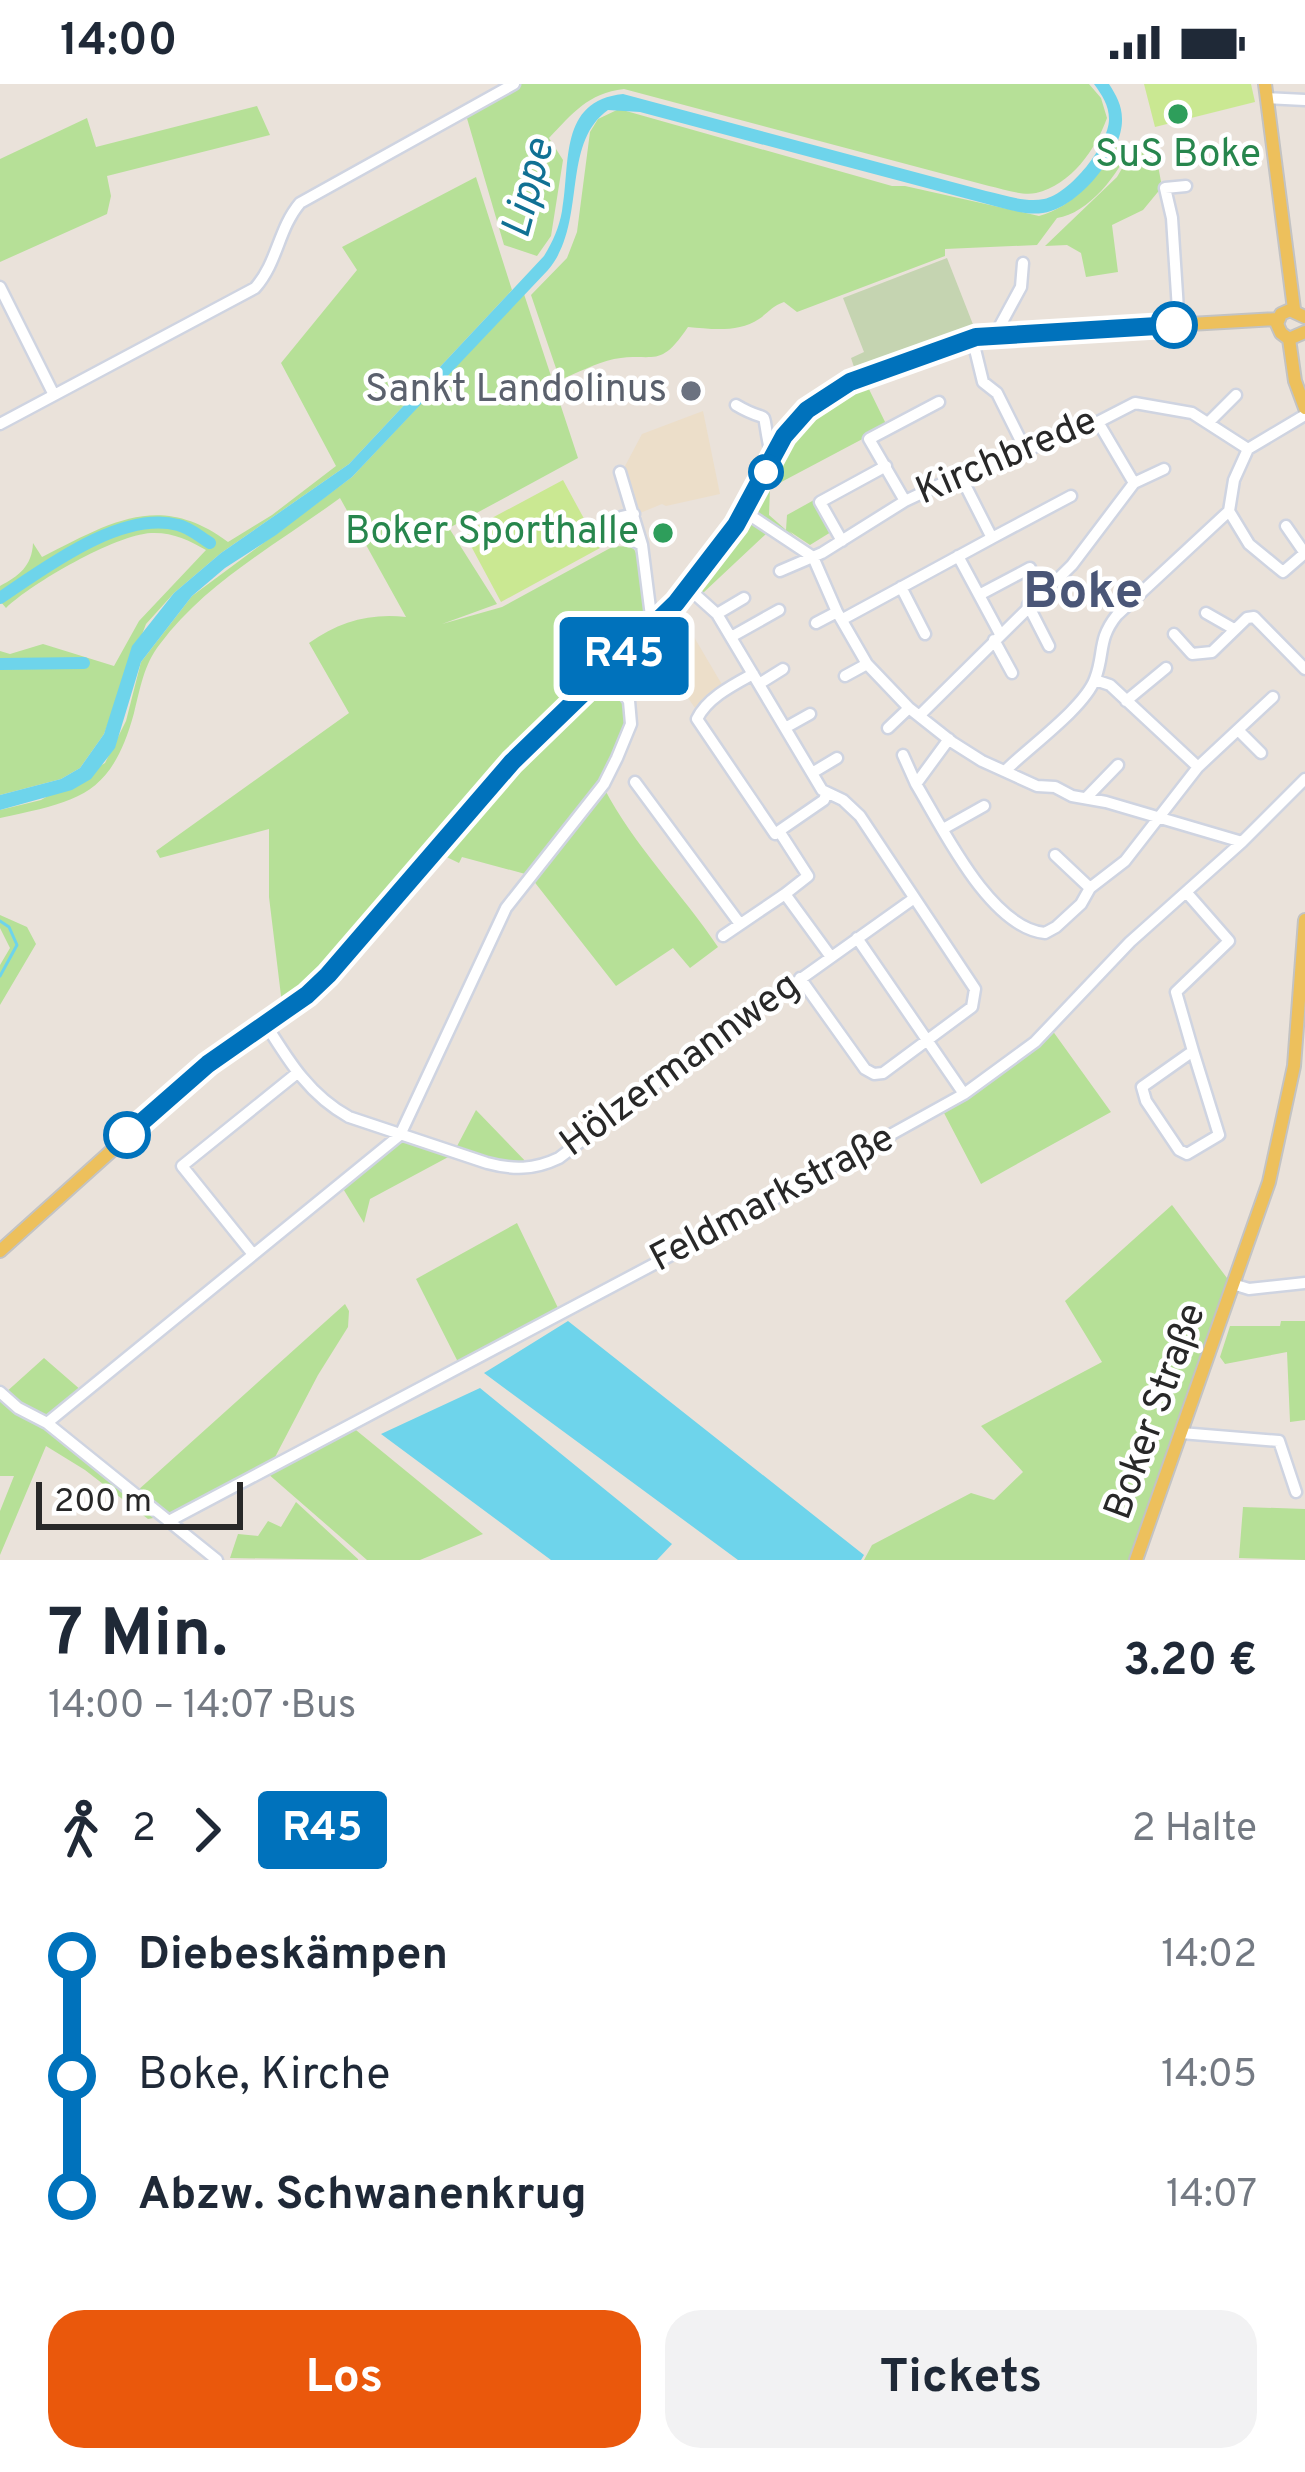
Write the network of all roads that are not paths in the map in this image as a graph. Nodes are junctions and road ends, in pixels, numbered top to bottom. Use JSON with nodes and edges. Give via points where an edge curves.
{"nodes":[{"id":1,"x":514,"y":84,"type":"edge"},
{"id":2,"x":1266,"y":91,"type":"edge"},
{"id":3,"x":1305,"y":100,"type":"edge"},
{"id":4,"x":1186,"y":186,"type":"dead end"},
{"id":5,"x":1023,"y":263,"type":"dead end"},
{"id":6,"x":0,"y":286,"type":"edge"},
{"id":7,"x":1292,"y":324,"type":"edge"},
{"id":8,"x":1179,"y":325,"type":"junction"},
{"id":9,"x":995,"y":334,"type":"junction"},
{"id":10,"x":972,"y":338,"type":"junction"},
{"id":11,"x":1305,"y":391,"type":"edge"},
{"id":12,"x":54,"y":395,"type":"junction"},
{"id":13,"x":1236,"y":395,"type":"dead end"},
{"id":14,"x":939,"y":402,"type":"dead end"},
{"id":15,"x":736,"y":405,"type":"dead end"},
{"id":16,"x":1305,"y":411,"type":"edge"},
{"id":17,"x":1098,"y":422,"type":"junction"},
{"id":18,"x":1209,"y":422,"type":"junction"},
{"id":19,"x":0,"y":424,"type":"edge"},
{"id":20,"x":1025,"y":448,"type":"junction"},
{"id":21,"x":1248,"y":449,"type":"junction"},
{"id":22,"x":776,"y":451,"type":"junction"},
{"id":23,"x":886,"y":466,"type":"junction"},
{"id":24,"x":1164,"y":469,"type":"dead end"},
{"id":25,"x":620,"y":472,"type":"dead end"},
{"id":26,"x":959,"y":475,"type":"junction"},
{"id":27,"x":1135,"y":483,"type":"junction"},
{"id":28,"x":1071,"y":496,"type":"dead end"},
{"id":29,"x":905,"y":501,"type":"junction"},
{"id":30,"x":1229,"y":511,"type":"junction"},
{"id":31,"x":745,"y":512,"type":"junction"},
{"id":32,"x":634,"y":514,"type":"junction"},
{"id":33,"x":1286,"y":526,"type":"dead end"},
{"id":34,"x":992,"y":538,"type":"junction"},
{"id":35,"x":842,"y":541,"type":"junction"},
{"id":36,"x":642,"y":545,"type":"junction"},
{"id":37,"x":1305,"y":552,"type":"edge"},
{"id":38,"x":958,"y":556,"type":"junction"},
{"id":39,"x":813,"y":557,"type":"junction"},
{"id":40,"x":1030,"y":568,"type":"dead end"},
{"id":41,"x":780,"y":572,"type":"dead end"},
{"id":42,"x":902,"y":587,"type":"junction"},
{"id":43,"x":688,"y":588,"type":"junction"},
{"id":44,"x":979,"y":595,"type":"junction"},
{"id":45,"x":744,"y":598,"type":"dead end"},
{"id":46,"x":1028,"y":605,"type":"junction"},
{"id":47,"x":779,"y":610,"type":"dead end"},
{"id":48,"x":718,"y":614,"type":"junction"},
{"id":49,"x":1206,"y":614,"type":"dead end"},
{"id":50,"x":840,"y":615,"type":"junction"},
{"id":51,"x":658,"y":622,"type":"junction"},
{"id":52,"x":816,"y":623,"type":"dead end"},
{"id":53,"x":1234,"y":629,"type":"junction"},
{"id":54,"x":925,"y":634,"type":"dead end"},
{"id":55,"x":1174,"y":634,"type":"dead end"},
{"id":56,"x":731,"y":637,"type":"junction"},
{"id":57,"x":997,"y":637,"type":"junction"},
{"id":58,"x":1049,"y":646,"type":"dead end"},
{"id":59,"x":867,"y":664,"type":"junction"},
{"id":60,"x":1304,"y":667,"type":"edge"},
{"id":61,"x":1166,"y":668,"type":"dead end"},
{"id":62,"x":783,"y":669,"type":"dead end"},
{"id":63,"x":608,"y":672,"type":"junction"},
{"id":64,"x":1012,"y":673,"type":"dead end"},
{"id":65,"x":844,"y":676,"type":"dead end"},
{"id":66,"x":756,"y":679,"type":"junction"},
{"id":67,"x":1095,"y":680,"type":"junction"},
{"id":68,"x":1273,"y":697,"type":"dead end"},
{"id":69,"x":1126,"y":701,"type":"junction"},
{"id":70,"x":914,"y":712,"type":"junction"},
{"id":71,"x":810,"y":714,"type":"dead end"},
{"id":72,"x":785,"y":728,"type":"junction"},
{"id":73,"x":888,"y":728,"type":"dead end"},
{"id":74,"x":1238,"y":730,"type":"junction"},
{"id":75,"x":949,"y":739,"type":"junction"},
{"id":76,"x":1261,"y":753,"type":"dead end"},
{"id":77,"x":904,"y":755,"type":"dead end"},
{"id":78,"x":837,"y":758,"type":"dead end"},
{"id":79,"x":1118,"y":765,"type":"dead end"},
{"id":80,"x":1198,"y":767,"type":"junction"},
{"id":81,"x":1006,"y":770,"type":"junction"},
{"id":82,"x":812,"y":773,"type":"junction"},
{"id":83,"x":1305,"y":779,"type":"edge"},
{"id":84,"x":634,"y":782,"type":"dead end"},
{"id":85,"x":916,"y":784,"type":"junction"},
{"id":86,"x":826,"y":794,"type":"junction"},
{"id":87,"x":1086,"y":798,"type":"junction"},
{"id":88,"x":984,"y":806,"type":"dead end"},
{"id":89,"x":1162,"y":818,"type":"junction"},
{"id":90,"x":943,"y":829,"type":"junction"},
{"id":91,"x":773,"y":835,"type":"junction"},
{"id":92,"x":1242,"y":842,"type":"junction"},
{"id":93,"x":1055,"y":855,"type":"dead end"},
{"id":94,"x":1090,"y":888,"type":"junction"},
{"id":95,"x":1187,"y":893,"type":"junction"},
{"id":96,"x":784,"y":894,"type":"junction"},
{"id":97,"x":913,"y":899,"type":"junction"},
{"id":98,"x":1305,"y":920,"type":"edge"},
{"id":99,"x":740,"y":924,"type":"junction"},
{"id":100,"x":723,"y":936,"type":"dead end"},
{"id":101,"x":857,"y":938,"type":"junction"},
{"id":102,"x":831,"y":957,"type":"junction"},
{"id":103,"x":800,"y":978,"type":"junction"},
{"id":104,"x":265,"y":1023,"type":"junction"},
{"id":105,"x":929,"y":1038,"type":"junction"},
{"id":106,"x":1193,"y":1051,"type":"junction"},
{"id":107,"x":296,"y":1074,"type":"junction"},
{"id":108,"x":964,"y":1094,"type":"junction"},
{"id":109,"x":400,"y":1135,"type":"junction"},
{"id":110,"x":0,"y":1251,"type":"edge"},
{"id":111,"x":252,"y":1253,"type":"junction"},
{"id":112,"x":1305,"y":1283,"type":"edge"},
{"id":113,"x":1235,"y":1285,"type":"junction"},
{"id":114,"x":0,"y":1392,"type":"edge"},
{"id":115,"x":47,"y":1423,"type":"junction"},
{"id":116,"x":1181,"y":1433,"type":"junction"},
{"id":117,"x":1296,"y":1492,"type":"dead end"},
{"id":118,"x":169,"y":1521,"type":"junction"},
{"id":119,"x":218,"y":1560,"type":"edge"},
{"id":120,"x":1136,"y":1560,"type":"edge"}],
"edges":[{"from":1,"to":12,"type":"street","via":[[299,203],[255,288]]},
{"from":2,"to":3,"type":"street"},
{"from":2,"to":7,"type":"main road"},
{"from":4,"to":8,"type":"street","via":[[1165,188]]},
{"from":5,"to":9,"type":"street","via":[[1021,287]]},
{"from":6,"to":12,"type":"street"},
{"from":7,"to":8,"type":"main road"},
{"from":7,"to":11,"type":"main road"},
{"from":7,"to":16,"type":"main road"},
{"from":8,"to":9,"type":"main road"},
{"from":9,"to":10,"type":"main road"},
{"from":10,"to":20,"type":"street","via":[[983,382]]},
{"from":10,"to":22,"type":"main road","via":[[838,388],[801,416]]},
{"from":12,"to":19,"type":"street"},
{"from":13,"to":18,"type":"street"},
{"from":14,"to":23,"type":"street","via":[[869,439]]},
{"from":15,"to":22,"type":"street","via":[[765,417]]},
{"from":16,"to":21,"type":"street"},
{"from":17,"to":18,"type":"street","name":"Kirchbrede","via":[[1141,402]]},
{"from":17,"to":20,"type":"street","name":"Kirchbrede"},
{"from":17,"to":27,"type":"street"},
{"from":18,"to":21,"type":"street","name":"Kirchbrede"},
{"from":20,"to":26,"type":"street","name":"Kirchbrede"},
{"from":21,"to":30,"type":"street"},
{"from":22,"to":31,"type":"main road"},
{"from":23,"to":29,"type":"street"},
{"from":23,"to":35,"type":"street","via":[[820,502]]},
{"from":24,"to":27,"type":"street"},
{"from":25,"to":32,"type":"street"},
{"from":26,"to":29,"type":"street","name":"Kirchbrede"},
{"from":26,"to":34,"type":"street"},
{"from":27,"to":46,"type":"street","via":[[1082,554]]},
{"from":28,"to":34,"type":"street"},
{"from":29,"to":35,"type":"street","name":"Kirchbrede"},
{"from":30,"to":37,"type":"street","via":[[1249,544],[1283,572]]},
{"from":30,"to":67,"type":"street","via":[[1117,615],[1105,631]]},
{"from":31,"to":39,"type":"street"},
{"from":31,"to":43,"type":"main road"},
{"from":32,"to":36,"type":"street"},
{"from":32,"to":36,"type":"street","via":[[618,526]]},
{"from":33,"to":37,"type":"street"},
{"from":34,"to":38,"type":"street"},
{"from":35,"to":39,"type":"street","name":"Kirchbrede"},
{"from":36,"to":51,"type":"street"},
{"from":38,"to":42,"type":"street"},
{"from":38,"to":44,"type":"street"},
{"from":39,"to":41,"type":"street","name":"Kirchbrede"},
{"from":39,"to":50,"type":"street"},
{"from":40,"to":44,"type":"street"},
{"from":42,"to":50,"type":"street"},
{"from":42,"to":54,"type":"street"},
{"from":43,"to":48,"type":"street"},
{"from":43,"to":51,"type":"main road"},
{"from":44,"to":57,"type":"street"},
{"from":45,"to":48,"type":"street"},
{"from":46,"to":57,"type":"street"},
{"from":46,"to":58,"type":"street"},
{"from":47,"to":56,"type":"street"},
{"from":48,"to":56,"type":"street"},
{"from":49,"to":53,"type":"street"},
{"from":50,"to":52,"type":"street"},
{"from":50,"to":59,"type":"street"},
{"from":51,"to":63,"type":"main road"},
{"from":53,"to":55,"type":"street","via":[[1211,652],[1192,654]]},
{"from":53,"to":60,"type":"street","via":[[1253,611]]},
{"from":56,"to":66,"type":"street"},
{"from":57,"to":64,"type":"street"},
{"from":57,"to":70,"type":"street"},
{"from":59,"to":65,"type":"street"},
{"from":59,"to":70,"type":"street"},
{"from":61,"to":69,"type":"street"},
{"from":62,"to":66,"type":"street"},
{"from":63,"to":104,"type":"main road","via":[[462,816],[328,975]]},
{"from":63,"to":109,"type":"street","via":[[629,701],[631,724],[617,758],[506,908]]},
{"from":66,"to":72,"type":"street"},
{"from":66,"to":91,"type":"street","via":[[727,689],[697,719]]},
{"from":67,"to":69,"type":"street"},
{"from":67,"to":81,"type":"street"},
{"from":68,"to":74,"type":"street"},
{"from":69,"to":80,"type":"street"},
{"from":70,"to":73,"type":"street"},
{"from":70,"to":75,"type":"street"},
{"from":71,"to":72,"type":"street"},
{"from":72,"to":82,"type":"street"},
{"from":74,"to":76,"type":"street"},
{"from":74,"to":80,"type":"street"},
{"from":75,"to":81,"type":"street"},
{"from":75,"to":85,"type":"street"},
{"from":77,"to":85,"type":"street"},
{"from":78,"to":82,"type":"street"},
{"from":79,"to":87,"type":"street"},
{"from":80,"to":89,"type":"street"},
{"from":81,"to":87,"type":"street"},
{"from":82,"to":86,"type":"street"},
{"from":83,"to":92,"type":"street","name":"Feldmarkstraße"},
{"from":84,"to":99,"type":"street"},
{"from":85,"to":90,"type":"street"},
{"from":86,"to":91,"type":"street"},
{"from":86,"to":97,"type":"street","via":[[860,816]]},
{"from":87,"to":89,"type":"street"},
{"from":88,"to":90,"type":"street"},
{"from":89,"to":92,"type":"street"},
{"from":89,"to":94,"type":"street"},
{"from":90,"to":94,"type":"street","via":[[1001,911],[1036,932],[1056,927]]},
{"from":91,"to":96,"type":"street","via":[[808,876]]},
{"from":92,"to":95,"type":"street","name":"Feldmarkstraße"},
{"from":93,"to":94,"type":"street"},
{"from":95,"to":106,"type":"street","via":[[1229,941],[1176,992]]},
{"from":95,"to":108,"type":"street","name":"Feldmarkstraße","via":[[1035,1042]]},
{"from":96,"to":99,"type":"street"},
{"from":96,"to":102,"type":"street"},
{"from":97,"to":101,"type":"street","name":"Hölzermannweg"},
{"from":97,"to":105,"type":"street","via":[[976,994],[972,1007]]},
{"from":98,"to":113,"type":"main road","name":"Boker Straße","via":[[1289,1096]]},
{"from":99,"to":100,"type":"street"},
{"from":101,"to":102,"type":"street","name":"Hölzermannweg"},
{"from":101,"to":105,"type":"street"},
{"from":102,"to":103,"type":"street","name":"Hölzermannweg"},
{"from":103,"to":105,"type":"street","via":[[874,1075]]},
{"from":103,"to":109,"type":"street","name":"Hölzermannweg","via":[[546,1164],[509,1169]]},
{"from":104,"to":107,"type":"street","name":"Hölzermannweg"},
{"from":104,"to":110,"type":"main road","via":[[208,1064]]},
{"from":105,"to":108,"type":"street"},
{"from":106,"to":106,"type":"street","via":[[1142,1087],[1187,1154],[1219,1135]]},
{"from":107,"to":109,"type":"street","name":"Hölzermannweg","via":[[333,1108]]},
{"from":107,"to":111,"type":"street","via":[[182,1166]]},
{"from":108,"to":118,"type":"street","name":"Feldmarkstraße"},
{"from":109,"to":111,"type":"street"},
{"from":111,"to":115,"type":"street"},
{"from":112,"to":113,"type":"street","name":"Boker Straße"},
{"from":113,"to":116,"type":"main road","name":"Boker Straße"},
{"from":114,"to":115,"type":"street"},
{"from":115,"to":118,"type":"street"},
{"from":116,"to":117,"type":"street","via":[[1279,1441]]},
{"from":116,"to":120,"type":"main road","name":"Boker Straße"},
{"from":118,"to":119,"type":"street"}]}
